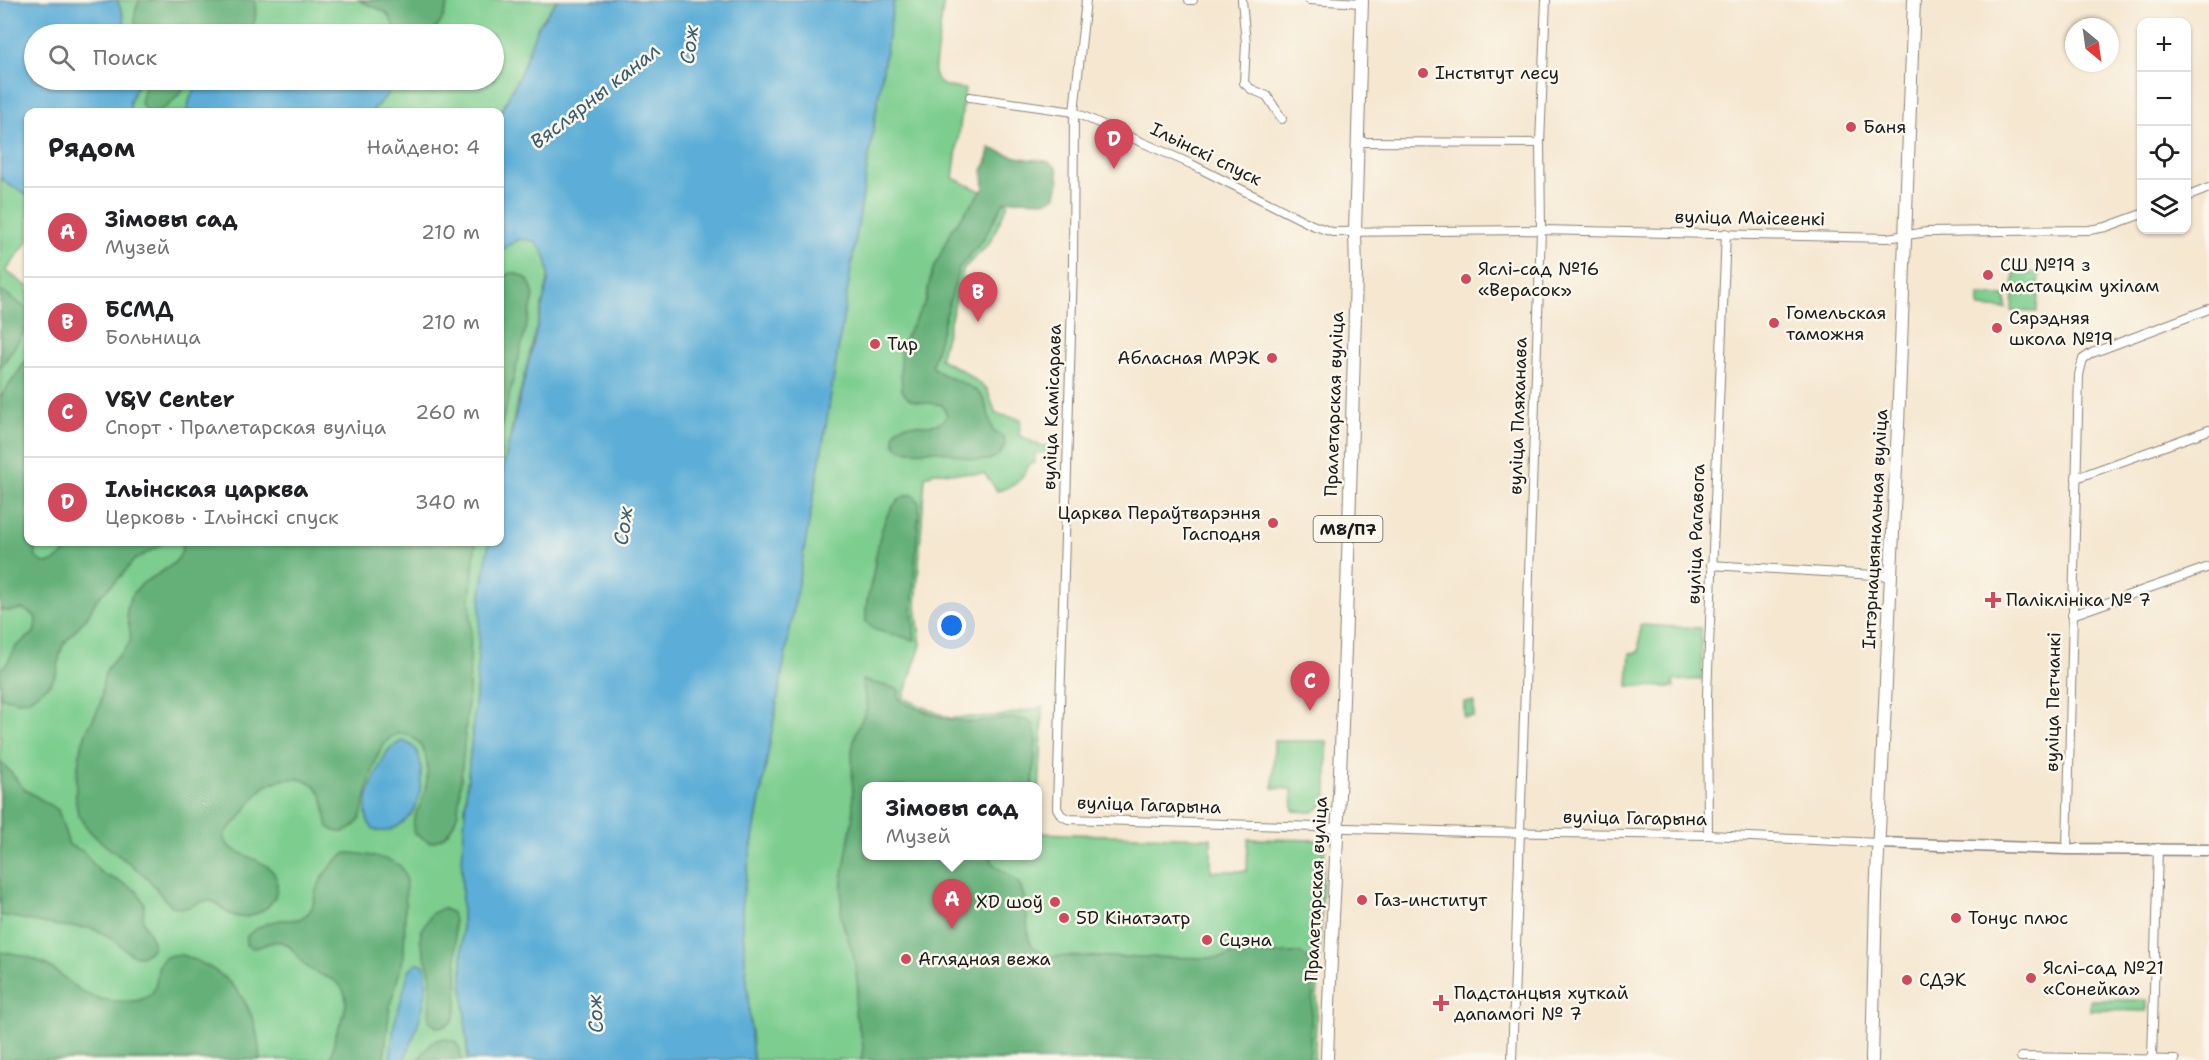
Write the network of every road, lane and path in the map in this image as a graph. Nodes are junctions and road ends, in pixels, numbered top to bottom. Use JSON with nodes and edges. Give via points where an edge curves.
{"nodes":[{"id":1,"x":1086,"y":0,"type":"edge"},
{"id":2,"x":1242,"y":0,"type":"edge"},
{"id":3,"x":1309,"y":0,"type":"edge"},
{"id":4,"x":1546,"y":0,"type":"edge"},
{"id":5,"x":1914,"y":0,"type":"edge"},
{"id":6,"x":1362,"y":1,"type":"edge"},
{"id":7,"x":970,"y":97,"type":"dead end"},
{"id":8,"x":1074,"y":112,"type":"junction"},
{"id":9,"x":1282,"y":119,"type":"dead end"},
{"id":10,"x":1359,"y":142,"type":"junction"},
{"id":11,"x":1540,"y":143,"type":"junction"},
{"id":12,"x":2209,"y":188,"type":"edge"},
{"id":13,"x":2191,"y":195,"type":"edge"},
{"id":14,"x":2137,"y":216,"type":"edge"},
{"id":15,"x":1541,"y":230,"type":"junction"},
{"id":16,"x":1354,"y":231,"type":"junction"},
{"id":17,"x":1726,"y":233,"type":"junction"},
{"id":18,"x":1906,"y":234,"type":"junction"},
{"id":19,"x":2209,"y":309,"type":"edge"},
{"id":20,"x":2209,"y":430,"type":"edge"},
{"id":21,"x":2076,"y":478,"type":"junction"},
{"id":22,"x":1711,"y":565,"type":"junction"},
{"id":23,"x":2209,"y":567,"type":"edge"},
{"id":24,"x":1891,"y":576,"type":"junction"},
{"id":25,"x":2072,"y":615,"type":"junction"},
{"id":26,"x":1061,"y":815,"type":"joint"},
{"id":27,"x":1337,"y":827,"type":"junction"},
{"id":28,"x":1521,"y":833,"type":"junction"},
{"id":29,"x":1708,"y":836,"type":"junction"},
{"id":30,"x":1879,"y":843,"type":"junction"},
{"id":31,"x":2158,"y":848,"type":"junction"},
{"id":32,"x":2067,"y":849,"type":"junction"},
{"id":33,"x":2209,"y":850,"type":"edge"},
{"id":34,"x":2021,"y":1057,"type":"dead end"},
{"id":35,"x":2152,"y":1059,"type":"edge"},
{"id":36,"x":1327,"y":1060,"type":"edge"},
{"id":37,"x":1512,"y":1060,"type":"edge"},
{"id":38,"x":1872,"y":1060,"type":"edge"},
{"id":39,"x":2175,"y":1060,"type":"edge"}],
"edges":[{"from":1,"to":8,"type":"street","name":"вуліца Камісарава"},
{"from":2,"to":9,"type":"street","via":[[1244,82],[1267,96]]},
{"from":3,"to":6,"type":"street"},
{"from":4,"to":11,"type":"street","name":"вуліца Пляханава"},
{"from":5,"to":18,"type":"main road","name":"Інтэрнацыянальная вуліца"},
{"from":6,"to":10,"type":"main road","name":"Пралетарская вуліца","number":"М8/П7"},
{"from":7,"to":8,"type":"street","name":"Ільінскі спуск"},
{"from":8,"to":16,"type":"street","name":"Ільінскі спуск","via":[[1191,164],[1317,228]]},
{"from":8,"to":26,"type":"street","name":"вуліца Камісарава","via":[[1057,808]]},
{"from":10,"to":11,"type":"street"},
{"from":10,"to":16,"type":"main road","name":"Пралетарская вуліца","number":"М8/П7"},
{"from":11,"to":15,"type":"street","name":"вуліца Пляханава"},
{"from":12,"to":13,"type":"street"},
{"from":14,"to":18,"type":"street","name":"вуліца Маісеенкі","via":[[2089,230]]},
{"from":15,"to":16,"type":"street","name":"вуліца Маісеенкі"},
{"from":15,"to":17,"type":"street","name":"вуліца Маісеенкі"},
{"from":15,"to":28,"type":"street","name":"вуліца Пляханава"},
{"from":16,"to":27,"type":"main road","name":"Пралетарская вуліца","number":"М8/П7","via":[[1356,273]]},
{"from":17,"to":18,"type":"street","name":"вуліца Маісеенкі","via":[[1887,238]]},
{"from":17,"to":22,"type":"street","name":"вуліца Рагавога"},
{"from":18,"to":24,"type":"main road","name":"Інтэрнацыянальная вуліца"},
{"from":19,"to":21,"type":"street","name":"вуліца Петчанкі","via":[[2083,359],[2079,375]]},
{"from":20,"to":21,"type":"street"},
{"from":21,"to":25,"type":"street","name":"вуліца Петчанкі"},
{"from":22,"to":24,"type":"street"},
{"from":22,"to":29,"type":"street","name":"вуліца Рагавога"},
{"from":23,"to":25,"type":"street"},
{"from":24,"to":30,"type":"main road","name":"Інтэрнацыянальная вуліца"},
{"from":25,"to":32,"type":"street","name":"вуліца Петчанкі"},
{"from":26,"to":27,"type":"street","name":"вуліца Гагарына","via":[[1068,819]]},
{"from":27,"to":28,"type":"street","name":"вуліца Гагарына"},
{"from":27,"to":36,"type":"main road","name":"Пралетарская вуліца","number":"М8/П7"},
{"from":28,"to":29,"type":"street","name":"вуліца Гагарына"},
{"from":28,"to":37,"type":"street","name":"вуліца Пляханава"},
{"from":29,"to":30,"type":"street","name":"вуліца Гагарына"},
{"from":30,"to":32,"type":"street","name":"вуліца Гагарына"},
{"from":30,"to":38,"type":"main road","name":"Інтэрнацыянальная вуліца"},
{"from":31,"to":32,"type":"street","name":"вуліца Гагарына"},
{"from":31,"to":33,"type":"street","name":"вуліца Гагарына"},
{"from":31,"to":35,"type":"street"},
{"from":34,"to":35,"type":"street"},
{"from":35,"to":39,"type":"street"}]}
